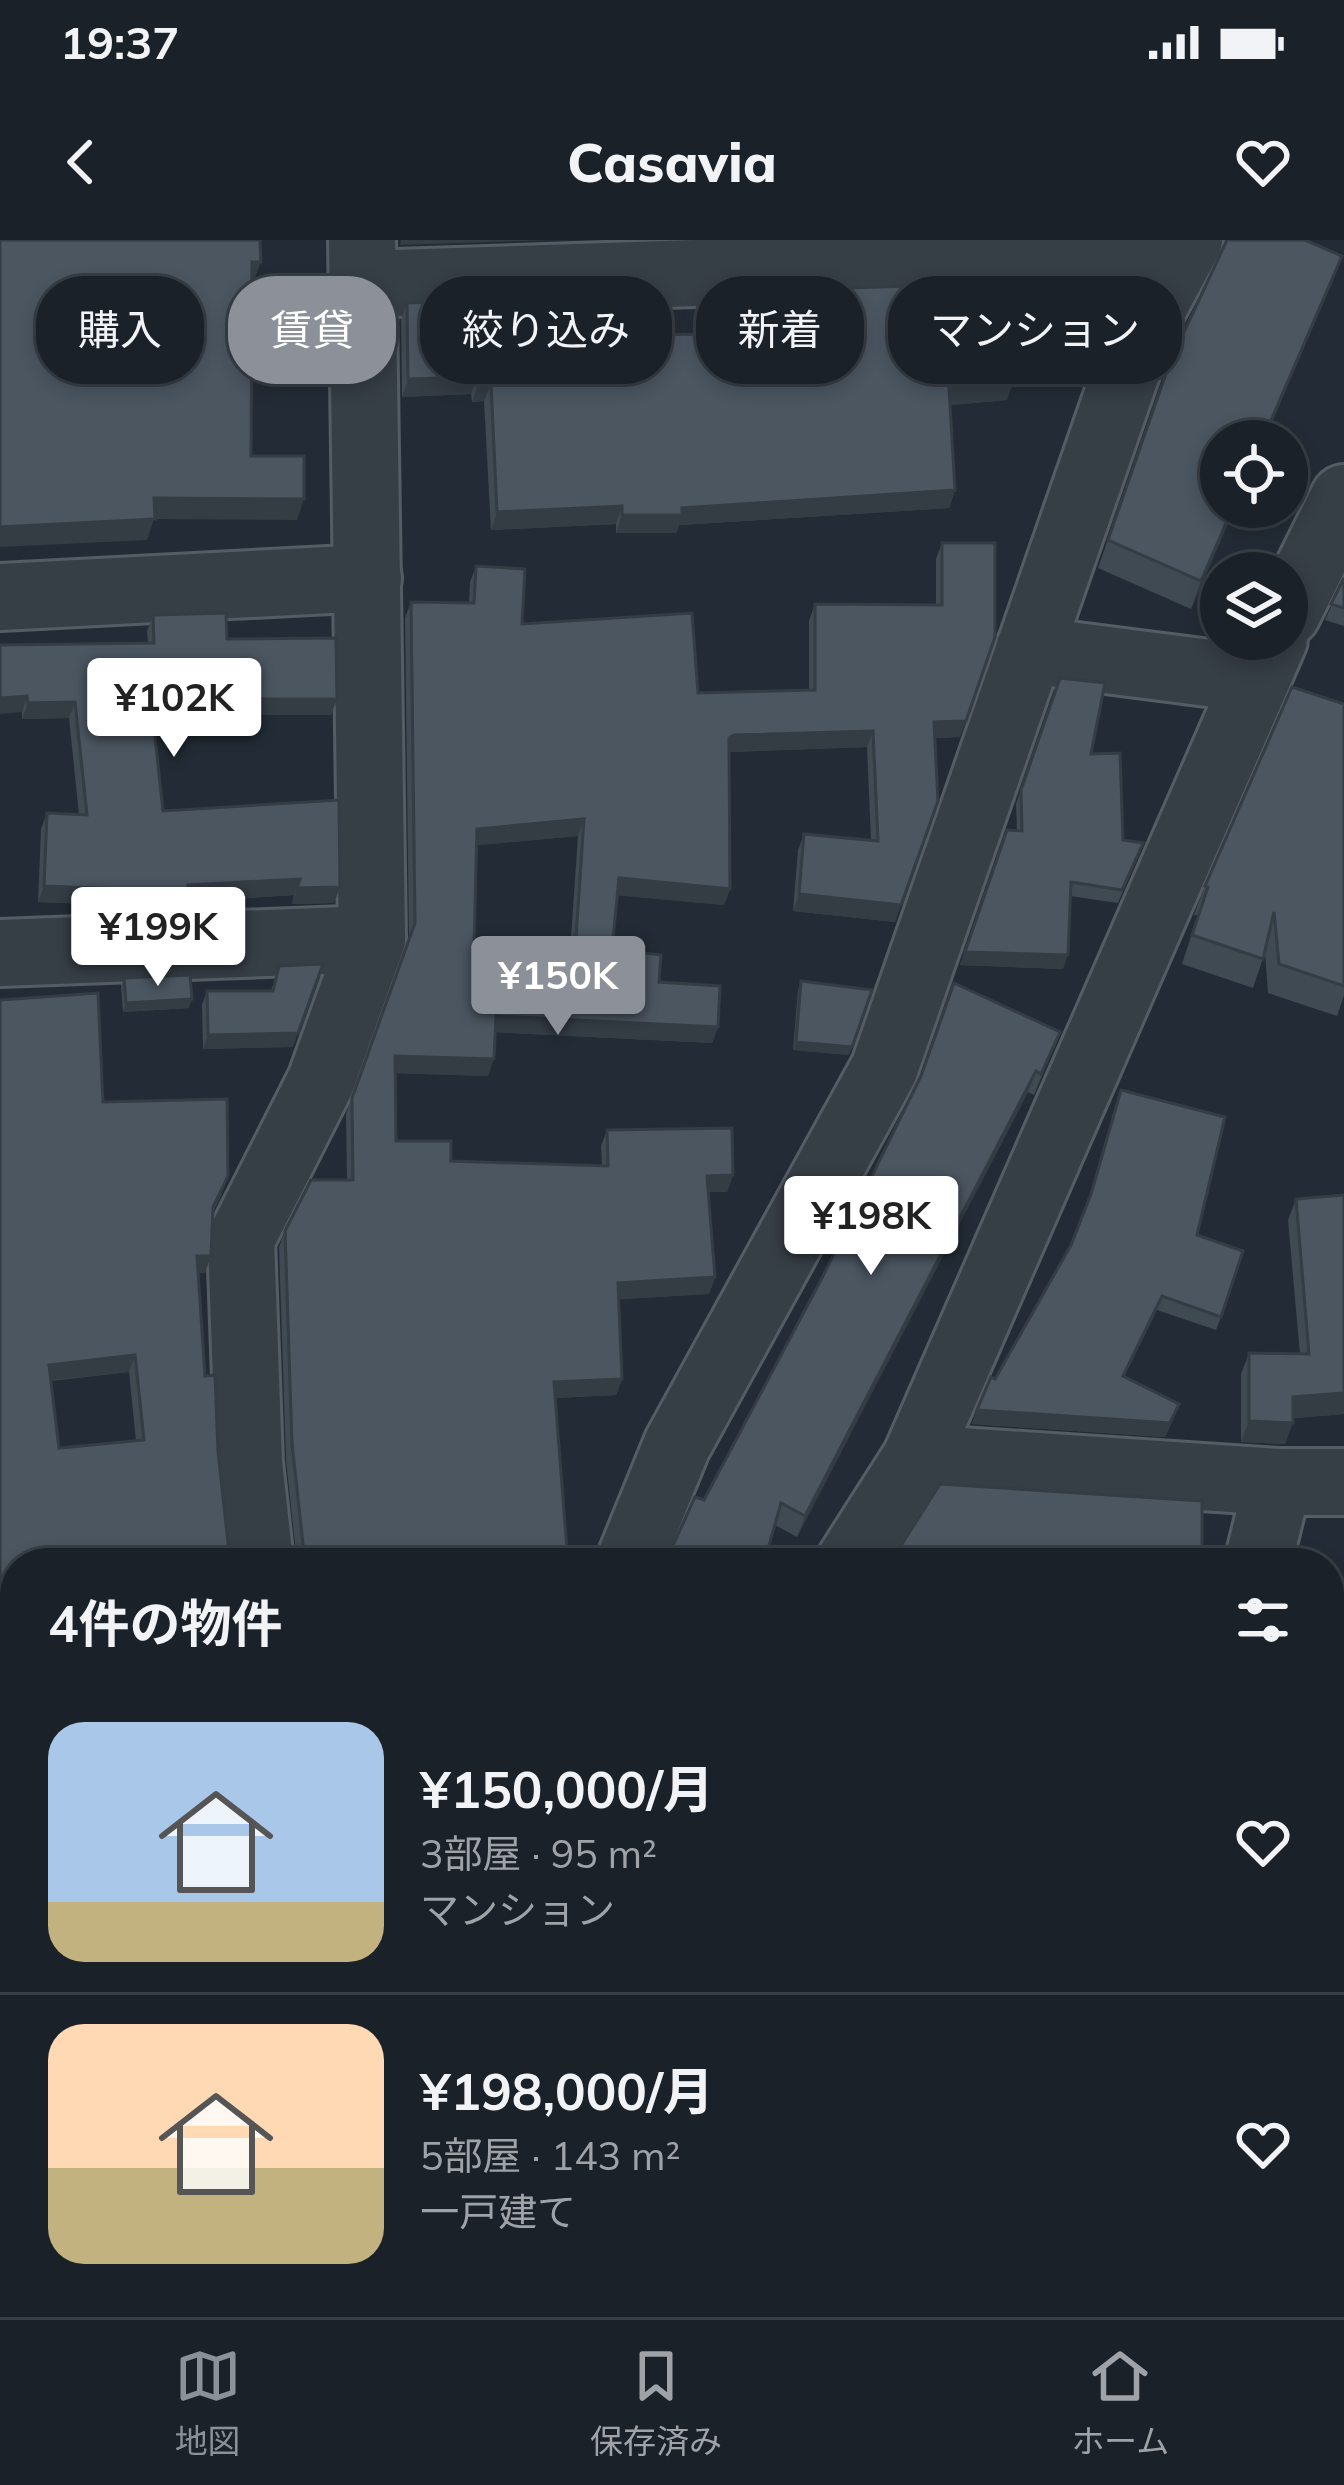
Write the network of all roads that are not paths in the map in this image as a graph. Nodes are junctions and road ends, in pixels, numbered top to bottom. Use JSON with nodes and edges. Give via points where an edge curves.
{"nodes":[{"id":1,"x":1184,"y":248,"type":"edge"},
{"id":2,"x":363,"y":262,"type":"edge"},
{"id":3,"x":1344,"y":498,"type":"edge"},
{"id":4,"x":1308,"y":571,"type":"edge"},
{"id":5,"x":368,"y":578,"type":"junction"},
{"id":6,"x":0,"y":597,"type":"edge"},
{"id":7,"x":1029,"y":650,"type":"junction"},
{"id":8,"x":1200,"y":657,"type":"edge"},
{"id":9,"x":1264,"y":660,"type":"edge"},
{"id":10,"x":372,"y":940,"type":"junction"},
{"id":11,"x":0,"y":953,"type":"edge"},
{"id":12,"x":916,"y":1458,"type":"junction"},
{"id":13,"x":1278,"y":1482,"type":"junction"},
{"id":14,"x":1344,"y":1482,"type":"edge"},
{"id":15,"x":258,"y":1548,"type":"edge"},
{"id":16,"x":635,"y":1548,"type":"edge"},
{"id":17,"x":859,"y":1548,"type":"edge"},
{"id":18,"x":1262,"y":1548,"type":"edge"}],
"edges":[{"from":1,"to":2,"type":"street"},
{"from":1,"to":7,"type":"street","via":[[1141,328]]},
{"from":2,"to":5,"type":"street"},
{"from":3,"to":4,"type":"street"},
{"from":5,"to":6,"type":"street"},
{"from":5,"to":10,"type":"street"},
{"from":7,"to":8,"type":"street"},
{"from":7,"to":16,"type":"street","via":[[884,1069],[677,1445]]},
{"from":9,"to":12,"type":"street"},
{"from":10,"to":11,"type":"street"},
{"from":10,"to":15,"type":"street","via":[[321,1081],[242,1239]]},
{"from":12,"to":13,"type":"street"},
{"from":12,"to":17,"type":"street"},
{"from":13,"to":14,"type":"street"},
{"from":13,"to":18,"type":"street"}]}
